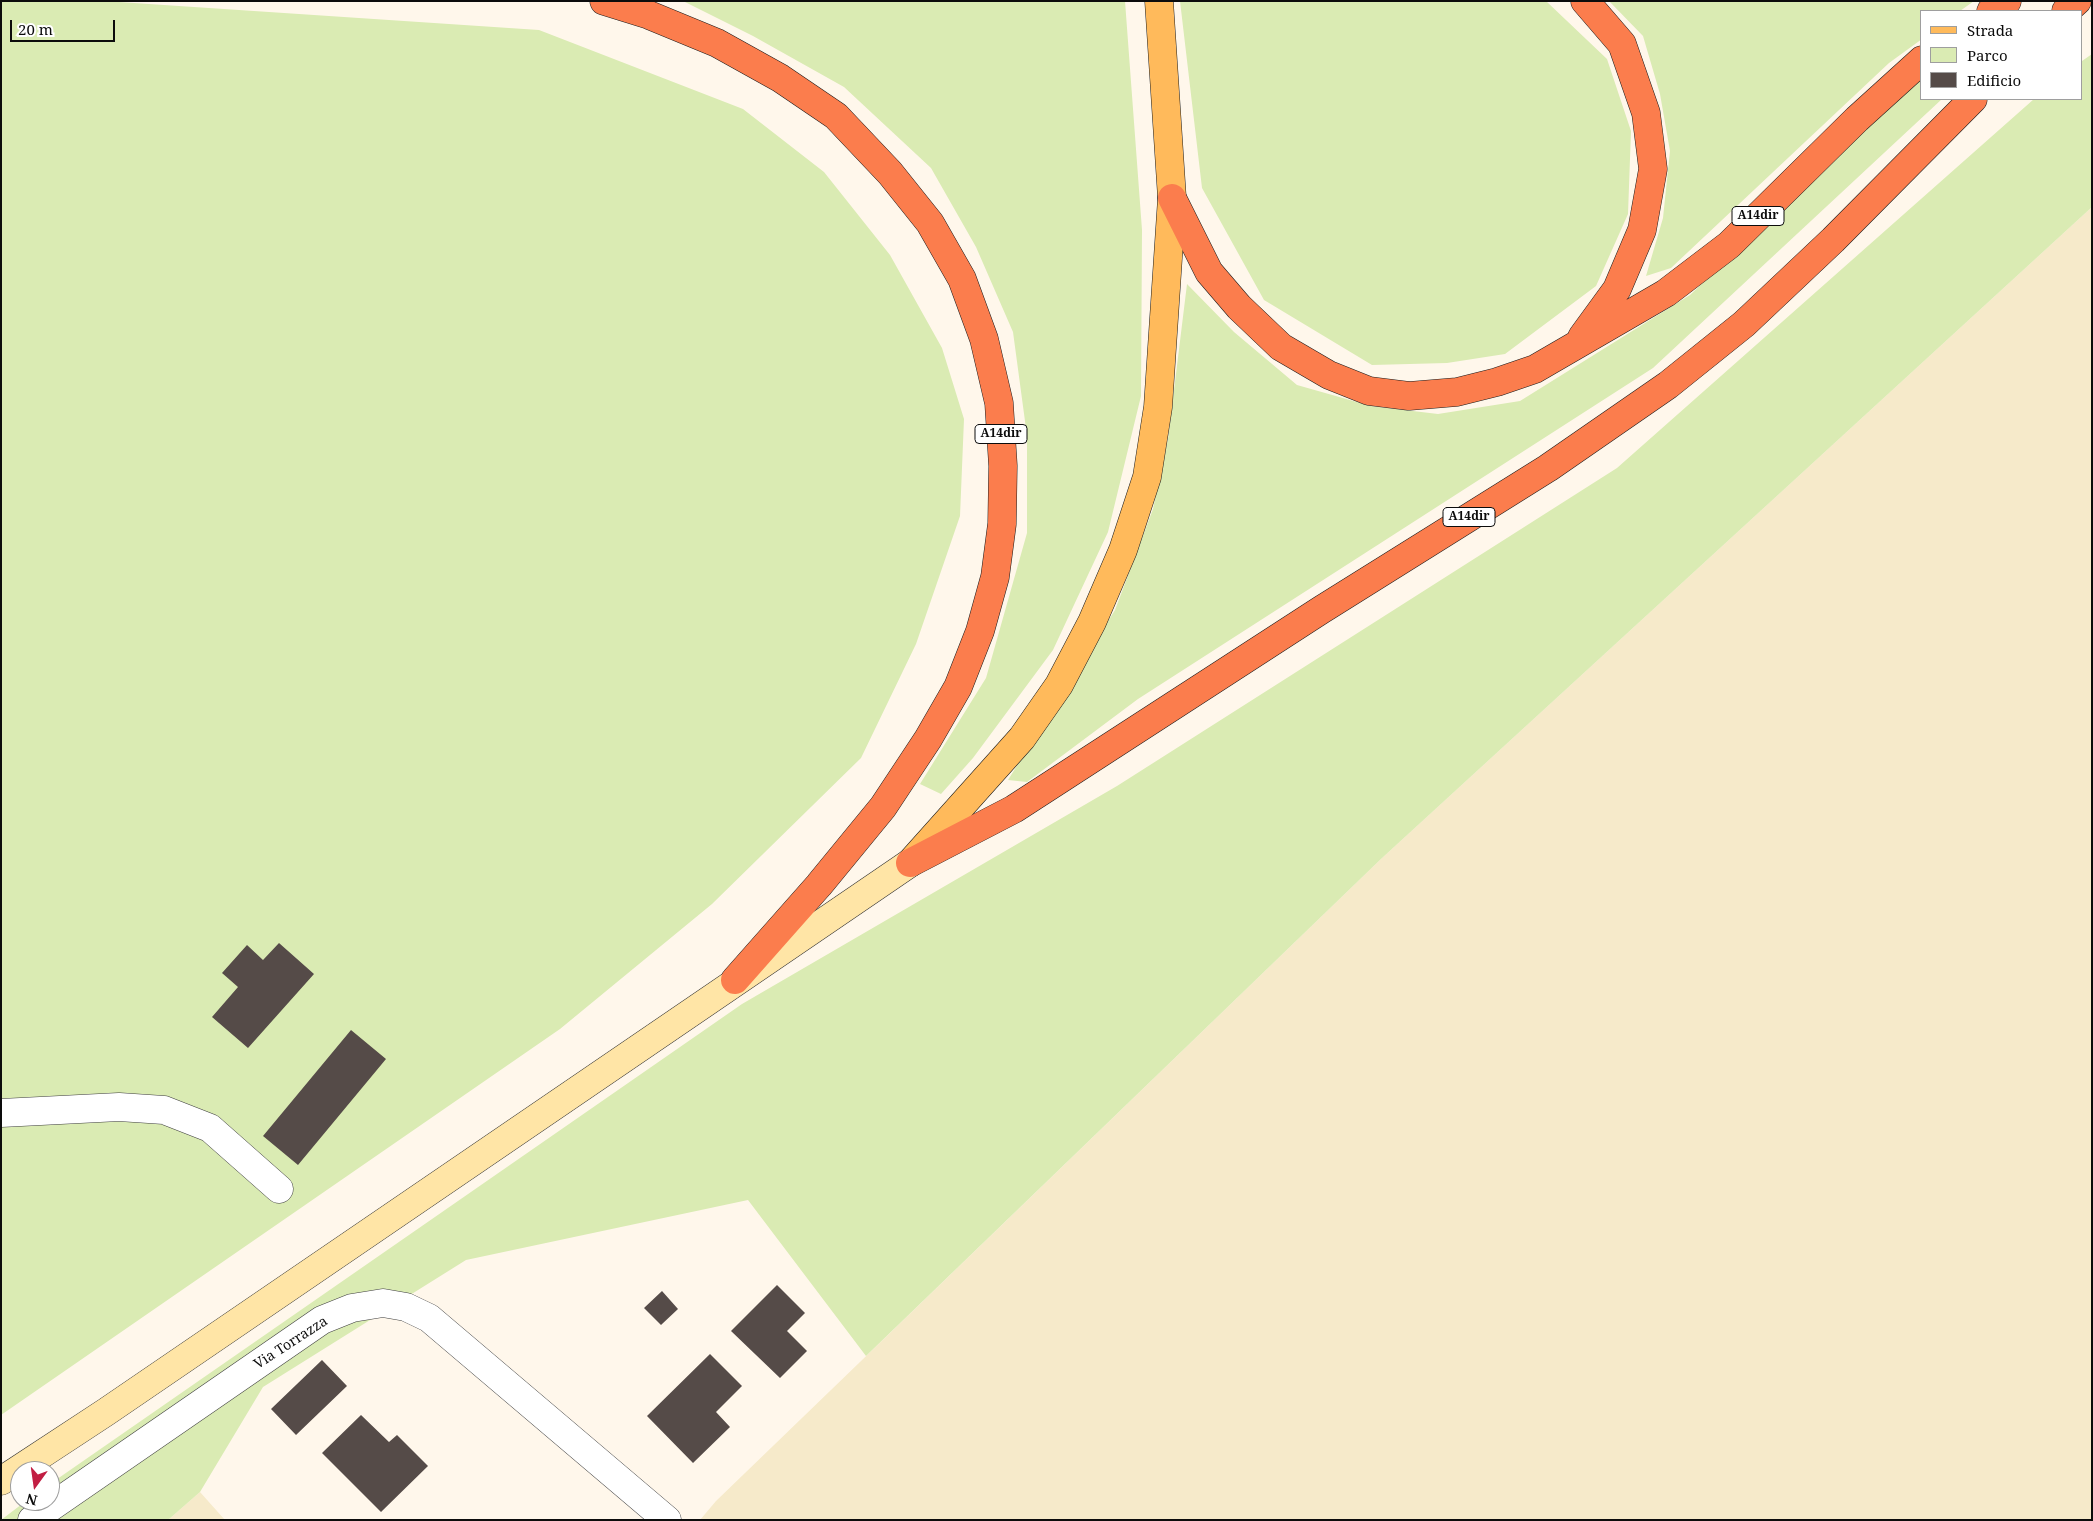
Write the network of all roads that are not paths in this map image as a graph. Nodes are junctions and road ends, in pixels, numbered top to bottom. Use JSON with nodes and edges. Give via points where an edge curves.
{"nodes":[{"id":1,"x":604,"y":1,"type":"edge"},
{"id":2,"x":1160,"y":1,"type":"edge"},
{"id":3,"x":1585,"y":1,"type":"edge"},
{"id":4,"x":2007,"y":1,"type":"edge"},
{"id":5,"x":2077,"y":1,"type":"edge"},
{"id":6,"x":1993,"y":10,"type":"edge"},
{"id":7,"x":2067,"y":10,"type":"edge"},
{"id":8,"x":1920,"y":62,"type":"edge"},
{"id":9,"x":1972,"y":100,"type":"edge"},
{"id":10,"x":1172,"y":198,"type":"junction"},
{"id":11,"x":1575,"y":346,"type":"junction"},
{"id":12,"x":910,"y":863,"type":"junction"},
{"id":13,"x":735,"y":980,"type":"junction"},
{"id":14,"x":1,"y":1114,"type":"edge"},
{"id":15,"x":279,"y":1189,"type":"dead end"},
{"id":16,"x":1,"y":1481,"type":"edge"},
{"id":17,"x":32,"y":1520,"type":"edge"},
{"id":18,"x":667,"y":1520,"type":"edge"}],
"edges":[{"from":1,"to":13,"type":"highway","number":"A14dir","via":[[718,43],[780,78],[836,116],[890,173],[924,216],[962,279],[984,339],[999,402],[1002,514],[995,578],[980,631],[958,687],[883,807]]},
{"from":2,"to":10,"type":"main road","number":"A14dir"},
{"from":3,"to":11,"type":"highway","number":"A14dir","via":[[1622,44],[1646,113],[1653,169],[1642,230],[1617,289]]},
{"from":4,"to":6,"type":"highway"},
{"from":5,"to":7,"type":"highway"},
{"from":8,"to":11,"type":"highway","number":"A14dir","via":[[1728,244],[1666,293]]},
{"from":9,"to":12,"type":"highway","number":"A14dir","via":[[1744,324],[1668,385],[1548,468],[1320,610],[1014,809]]},
{"from":10,"to":11,"type":"highway","number":"A14dir","via":[[1209,272],[1280,348],[1329,375],[1369,391],[1409,396],[1457,392],[1535,369]]},
{"from":10,"to":12,"type":"main road","number":"A14dir","via":[[1158,407],[1147,477],[1124,550],[1059,685],[1022,738]]},
{"from":12,"to":13,"type":"main road","number":"A14dir"},
{"from":13,"to":16,"type":"main road","number":"A14dir"},
{"from":14,"to":15,"type":"street","via":[[120,1107],[164,1110],[210,1128]]},
{"from":17,"to":18,"type":"street","name":"Via Torrazza","via":[[322,1320],[352,1308],[383,1303],[429,1318]]}]}
